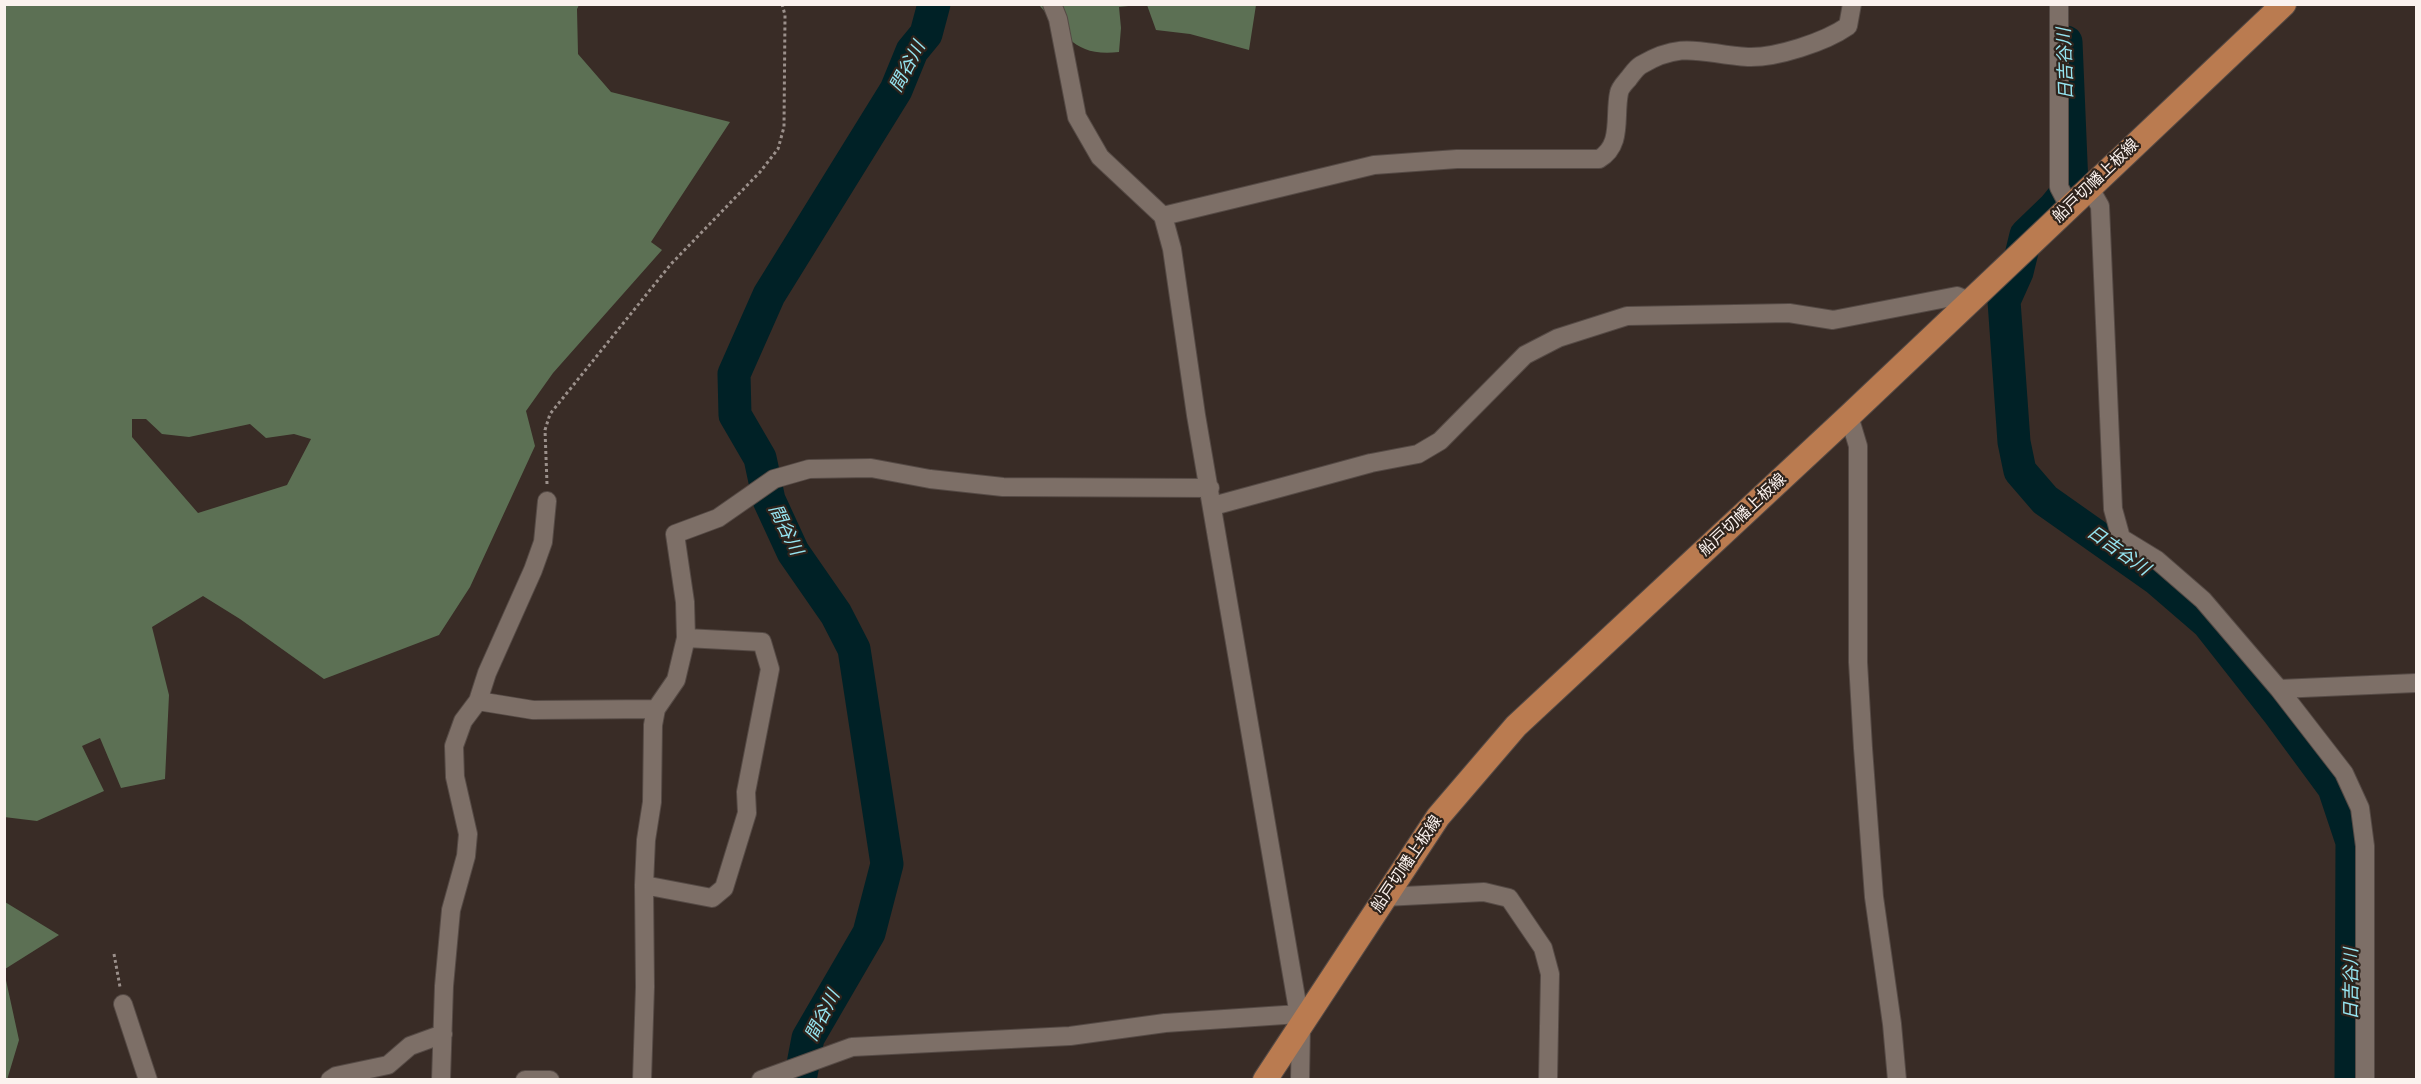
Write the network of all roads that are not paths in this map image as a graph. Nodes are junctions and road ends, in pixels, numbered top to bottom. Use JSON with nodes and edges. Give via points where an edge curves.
{"nodes":[{"id":1,"x":1052,"y":4,"type":"edge"},
{"id":2,"x":1852,"y":4,"type":"edge"},
{"id":3,"x":2059,"y":4,"type":"edge"},
{"id":4,"x":2284,"y":4,"type":"edge"},
{"id":5,"x":2089,"y":187,"type":"junction"},
{"id":6,"x":2066,"y":200,"type":"junction"},
{"id":7,"x":1163,"y":216,"type":"junction"},
{"id":8,"x":1969,"y":302,"type":"junction"},
{"id":9,"x":1850,"y":416,"type":"junction"},
{"id":10,"x":1210,"y":488,"type":"junction"},
{"id":11,"x":547,"y":501,"type":"road end"},
{"id":12,"x":1213,"y":506,"type":"junction"},
{"id":13,"x":686,"y":638,"type":"junction"},
{"id":14,"x":2416,"y":683,"type":"edge"},
{"id":15,"x":2279,"y":689,"type":"junction"},
{"id":16,"x":478,"y":701,"type":"junction"},
{"id":17,"x":656,"y":709,"type":"junction"},
{"id":18,"x":644,"y":885,"type":"junction"},
{"id":19,"x":1384,"y":897,"type":"junction"},
{"id":20,"x":123,"y":1004,"type":"road end"},
{"id":21,"x":1300,"y":1020,"type":"junction"},
{"id":22,"x":443,"y":1034,"type":"junction"},
{"id":23,"x":148,"y":1080,"type":"edge"},
{"id":24,"x":330,"y":1080,"type":"edge"},
{"id":25,"x":441,"y":1080,"type":"edge"},
{"id":26,"x":525,"y":1080,"type":"edge"},
{"id":27,"x":550,"y":1080,"type":"edge"},
{"id":28,"x":642,"y":1080,"type":"edge"},
{"id":29,"x":761,"y":1080,"type":"edge"},
{"id":30,"x":1265,"y":1080,"type":"edge"},
{"id":31,"x":1300,"y":1080,"type":"edge"},
{"id":32,"x":1548,"y":1080,"type":"edge"},
{"id":33,"x":1897,"y":1080,"type":"edge"},
{"id":34,"x":2365,"y":1080,"type":"edge"}],
"edges":[{"from":1,"to":7,"type":"street","via":[[1077,117],[1100,157]]},
{"from":2,"to":7,"type":"street","via":[[1848,26],[1836,35],[1779,53],[1749,57],[1701,49],[1670,52],[1639,66],[1619,91],[1616,135],[1609,153],[1599,159],[1457,159],[1374,165]]},
{"from":3,"to":6,"type":"street","via":[[2059,187]]},
{"from":4,"to":5,"type":"main road","name":"船戸切幡上板線"},
{"from":5,"to":6,"type":"main road","name":"船戸切幡上板線"},
{"from":5,"to":15,"type":"street","via":[[2100,206],[2114,509],[2121,538],[2157,560],[2203,600]]},
{"from":6,"to":8,"type":"main road","name":"船戸切幡上板線"},
{"from":7,"to":10,"type":"street","via":[[1172,249]]},
{"from":8,"to":9,"type":"main road","name":"船戸切幡上板線"},
{"from":8,"to":12,"type":"street","via":[[1957,296],[1833,320],[1789,313],[1628,316],[1558,338],[1525,355],[1440,441],[1418,454]]},
{"from":9,"to":19,"type":"main road","name":"船戸切幡上板線","via":[[1516,726],[1438,817]]},
{"from":9,"to":33,"type":"street","via":[[1858,446],[1858,662],[1863,748],[1874,897]]},
{"from":10,"to":12,"type":"street"},
{"from":10,"to":13,"type":"street","via":[[1003,487],[930,480],[871,468],[809,469],[774,480],[718,518],[675,534]]},
{"from":11,"to":16,"type":"street","via":[[540,551]]},
{"from":12,"to":21,"type":"street"},
{"from":13,"to":17,"type":"street","via":[[676,680]]},
{"from":13,"to":18,"type":"street","via":[[762,642],[770,669],[746,792],[747,813],[724,888],[712,898]]},
{"from":14,"to":15,"type":"street"},
{"from":15,"to":34,"type":"street","via":[[2344,772],[2360,808],[2366,846]]},
{"from":16,"to":17,"type":"street","via":[[533,710]]},
{"from":16,"to":22,"type":"street","via":[[463,721],[454,746],[455,777],[468,834],[451,910]]},
{"from":17,"to":18,"type":"street"},
{"from":18,"to":28,"type":"street"},
{"from":19,"to":21,"type":"main road","name":"船戸切幡上板線"},
{"from":19,"to":32,"type":"street","via":[[1484,892],[1509,898],[1543,948],[1550,974]]},
{"from":20,"to":23,"type":"street"},
{"from":21,"to":29,"type":"street","via":[[1165,1023],[1071,1036],[852,1047]]},
{"from":21,"to":30,"type":"main road","name":"船戸切幡上板線"},
{"from":21,"to":31,"type":"street"},
{"from":22,"to":24,"type":"street","via":[[410,1046],[388,1065]]},
{"from":22,"to":25,"type":"street"},
{"from":26,"to":27,"type":"street"}]}
